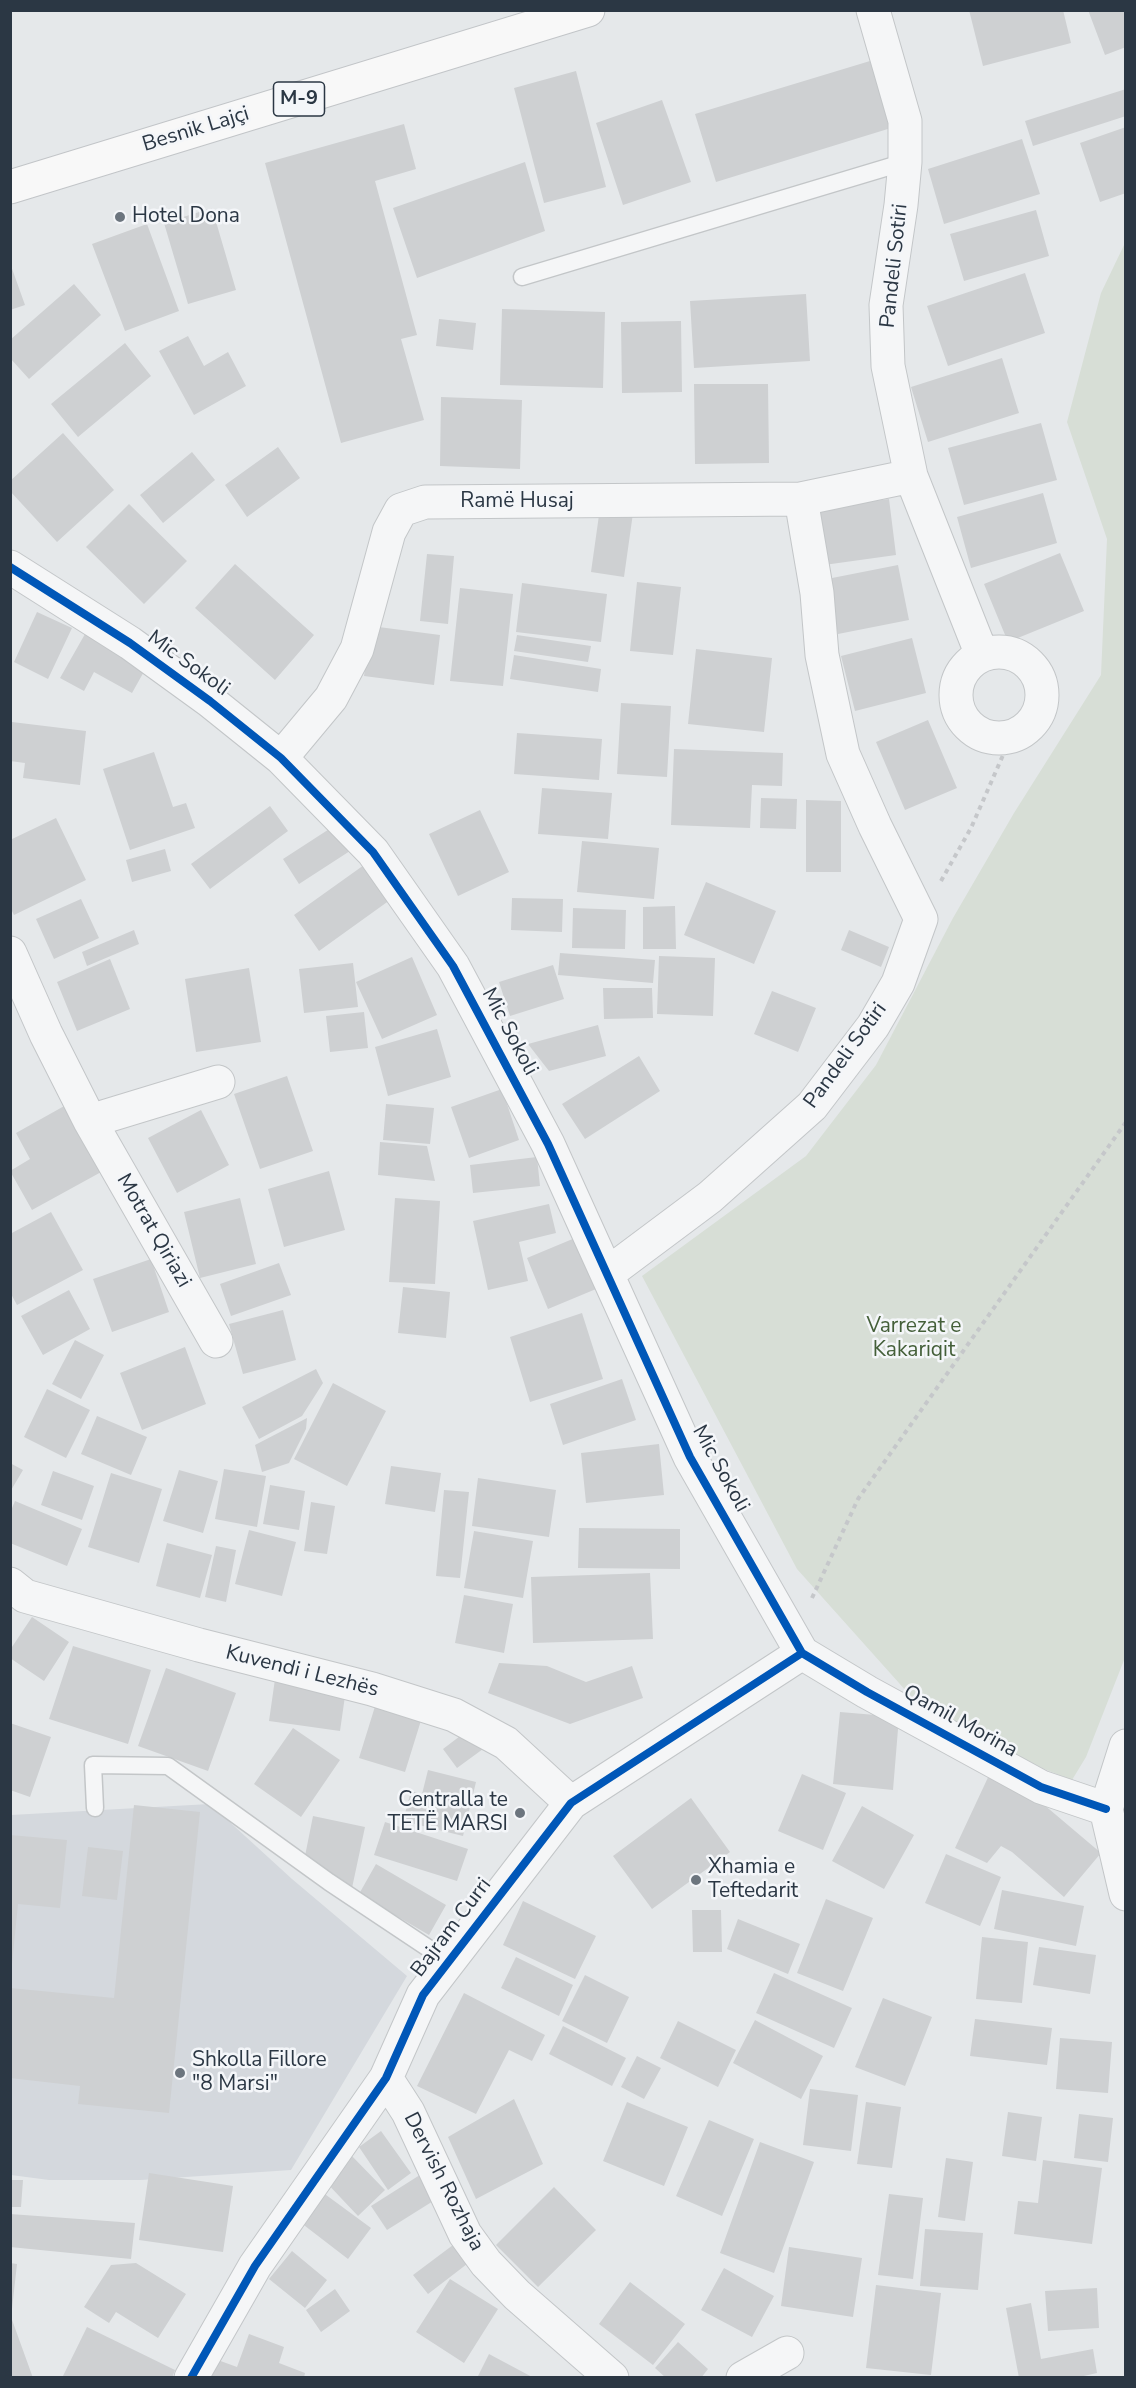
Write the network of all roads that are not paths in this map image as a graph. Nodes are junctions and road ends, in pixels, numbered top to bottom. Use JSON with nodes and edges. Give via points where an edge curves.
{"nodes":[{"id":1,"x":588,"y":10,"type":"edge"},
{"id":2,"x":873,"y":10,"type":"edge"},
{"id":3,"x":905,"y":162,"type":"junction"},
{"id":4,"x":10,"y":187,"type":"edge"},
{"id":5,"x":522,"y":277,"type":"dead end"},
{"id":6,"x":911,"y":476,"type":"junction"},
{"id":7,"x":801,"y":499,"type":"junction"},
{"id":8,"x":10,"y":567,"type":"edge"},
{"id":9,"x":981,"y":655,"type":"junction"},
{"id":10,"x":281,"y":758,"type":"junction"},
{"id":11,"x":10,"y":952,"type":"edge"},
{"id":12,"x":218,"y":1082,"type":"dead end"},
{"id":13,"x":90,"y":1121,"type":"junction"},
{"id":14,"x":607,"y":1274,"type":"junction"},
{"id":15,"x":216,"y":1341,"type":"dead end"},
{"id":16,"x":15,"y":1600,"type":"edge"},
{"id":17,"x":798,"y":1645,"type":"junction"},
{"id":18,"x":1125,"y":1746,"type":"edge"},
{"id":19,"x":571,"y":1803,"type":"junction"},
{"id":20,"x":95,"y":1808,"type":"dead end"},
{"id":21,"x":1106,"y":1809,"type":"junction"},
{"id":22,"x":1125,"y":1894,"type":"edge"},
{"id":23,"x":449,"y":1962,"type":"junction"},
{"id":24,"x":386,"y":2078,"type":"junction"},
{"id":25,"x":787,"y":2352,"type":"dead end"},
{"id":26,"x":191,"y":2378,"type":"edge"},
{"id":27,"x":612,"y":2378,"type":"edge"},
{"id":28,"x":743,"y":2378,"type":"edge"}],
"edges":[{"from":1,"to":4,"type":"main road","name":"Besnik Lajçi","number":"M-9"},
{"from":2,"to":3,"type":"street","name":"Pandeli Sotiri","via":[[905,121]]},
{"from":3,"to":5,"type":"lane"},
{"from":3,"to":6,"type":"street","name":"Pandeli Sotiri","via":[[886,305],[888,366]]},
{"from":6,"to":7,"type":"street","name":"Ramë Husaj"},
{"from":6,"to":9,"type":"street","name":"Pandeli Sotiri"},
{"from":7,"to":10,"type":"street","name":"Ramë Husaj","via":[[425,502],[401,510],[389,532],[357,649],[331,698]]},
{"from":7,"to":14,"type":"street","name":"Pandeli Sotiri","via":[[817,593],[822,655],[843,754],[921,919],[898,983],[873,1026],[812,1106],[710,1197]]},
{"from":8,"to":10,"type":"street","name":"Mic Sokoli","via":[[130,644]]},
{"from":9,"to":9,"type":"street","via":[[1010,652],[1033,667],[1043,694],[1035,721],[1025,731],[997,739],[970,728],[961,716],[956,695],[961,674]]},
{"from":10,"to":14,"type":"street","name":"Mic Sokoli","via":[[373,852],[453,966],[548,1144]]},
{"from":11,"to":13,"type":"street","name":"Motrat Qiriazi"},
{"from":12,"to":13,"type":"street"},
{"from":13,"to":15,"type":"street","name":"Motrat Qiriazi"},
{"from":14,"to":17,"type":"street","name":"Mic Sokoli","via":[[690,1457]]},
{"from":16,"to":19,"type":"street","name":"Kuvendi i Lezhës","via":[[372,1689],[454,1715],[506,1743]]},
{"from":17,"to":19,"type":"street","name":"Bajram Curri"},
{"from":17,"to":21,"type":"street","name":"Qamil Morina","via":[[867,1692],[1041,1788]]},
{"from":18,"to":21,"type":"street"},
{"from":19,"to":23,"type":"street","name":"Bajram Curri"},
{"from":20,"to":23,"type":"lane","name":"Bajram Curri","via":[[93,1765],[168,1766],[329,1882]]},
{"from":21,"to":22,"type":"street"},
{"from":23,"to":24,"type":"street","name":"Bajram Curri","via":[[423,1995]]},
{"from":24,"to":26,"type":"street","name":"Bajram Curri","via":[[255,2265]]},
{"from":24,"to":27,"type":"street","name":"Dervish Rozhaja","via":[[408,2112],[465,2234],[486,2263]]},
{"from":25,"to":28,"type":"street"}]}
